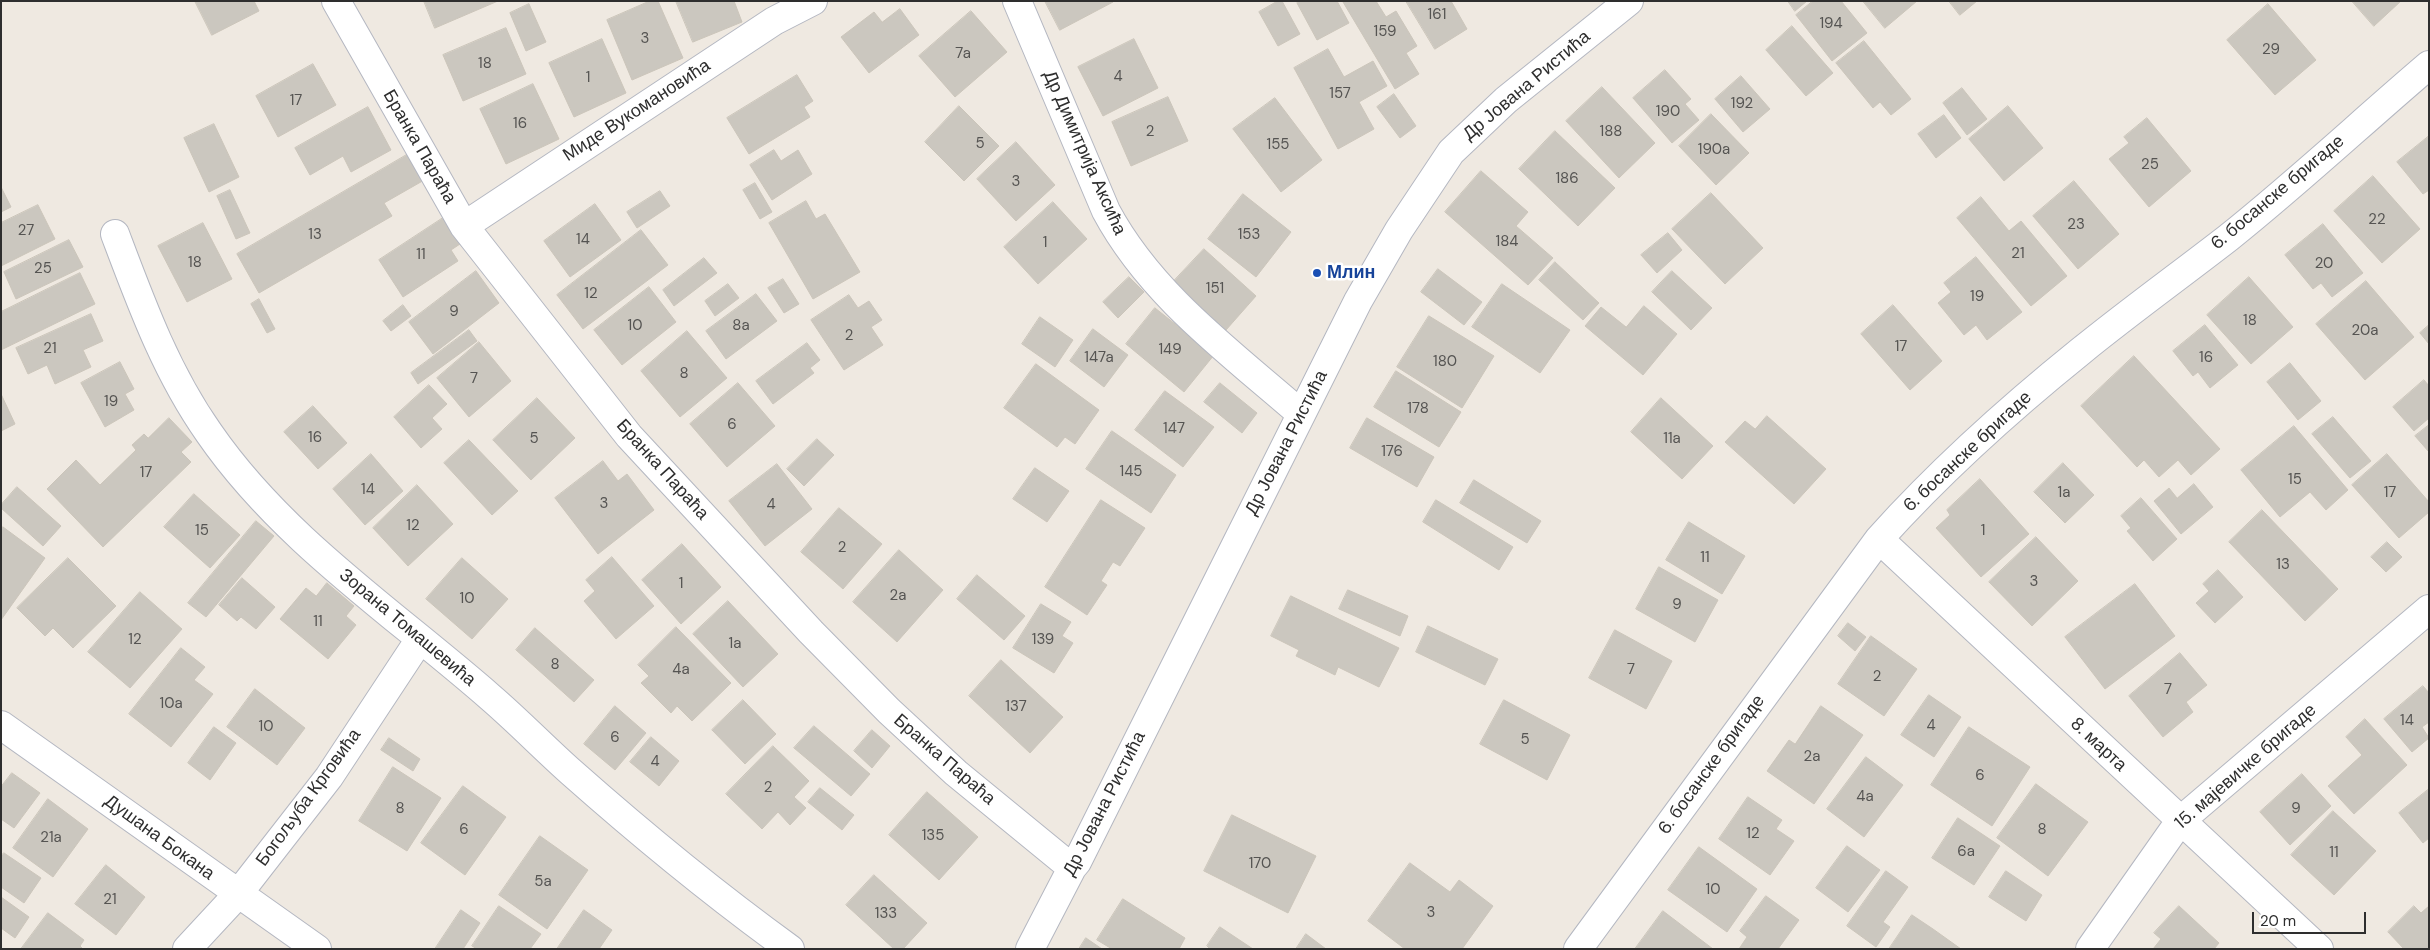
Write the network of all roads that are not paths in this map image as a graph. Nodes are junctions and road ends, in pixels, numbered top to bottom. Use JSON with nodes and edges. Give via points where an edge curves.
{"nodes":[{"id":1,"x":336,"y":1,"type":"edge"},
{"id":2,"x":812,"y":1,"type":"edge"},
{"id":3,"x":1016,"y":1,"type":"edge"},
{"id":4,"x":1629,"y":1,"type":"edge"},
{"id":5,"x":2429,"y":65,"type":"edge"},
{"id":6,"x":464,"y":226,"type":"junction"},
{"id":7,"x":115,"y":234,"type":"dead end"},
{"id":8,"x":1301,"y":414,"type":"junction"},
{"id":9,"x":1879,"y":539,"type":"junction"},
{"id":10,"x":2429,"y":609,"type":"edge"},
{"id":11,"x":420,"y":639,"type":"junction"},
{"id":12,"x":1,"y":725,"type":"edge"},
{"id":13,"x":2180,"y":821,"type":"junction"},
{"id":14,"x":1072,"y":868,"type":"junction"},
{"id":15,"x":238,"y":894,"type":"junction"},
{"id":16,"x":187,"y":949,"type":"edge"},
{"id":17,"x":317,"y":949,"type":"edge"},
{"id":18,"x":790,"y":949,"type":"edge"},
{"id":19,"x":1030,"y":949,"type":"edge"},
{"id":20,"x":1578,"y":949,"type":"edge"},
{"id":21,"x":2090,"y":949,"type":"edge"},
{"id":22,"x":2320,"y":949,"type":"edge"}],
"edges":[{"from":1,"to":6,"type":"street","name":"Бранка Параћа"},
{"from":2,"to":6,"type":"street","name":"Миде Вукомановића","via":[[774,21]]},
{"from":3,"to":8,"type":"street","name":"Др Димитрија Аксића","via":[[1121,239],[1186,314]]},
{"from":4,"to":8,"type":"street","name":"Др Јована Ристића","via":[[1506,100],[1451,152],[1399,230]]},
{"from":5,"to":9,"type":"street","name":"6. босанске бригаде","via":[[2229,237],[2081,351],[1949,464]]},
{"from":6,"to":14,"type":"street","name":"Бранка Параћа","via":[[629,436],[811,632],[888,711],[956,773]]},
{"from":7,"to":11,"type":"street","name":"Зорана Томашевића","via":[[151,329],[174,378],[210,436],[262,499],[320,554]]},
{"from":8,"to":14,"type":"street","name":"Др Јована Ристића"},
{"from":9,"to":13,"type":"street","name":"8. марта"},
{"from":9,"to":20,"type":"street","name":"6. босанске бригаде"},
{"from":10,"to":13,"type":"street","name":"15. мајевичке бригаде"},
{"from":11,"to":15,"type":"street","name":"Богољуба Крговића","via":[[329,777]]},
{"from":11,"to":18,"type":"street","name":"Зорана Томашевића","via":[[652,841]]},
{"from":12,"to":15,"type":"street","name":"Душана Бокана"},
{"from":13,"to":21,"type":"street","name":"15. мајевичке бригаде"},
{"from":13,"to":22,"type":"street","name":"8. марта"},
{"from":14,"to":19,"type":"street","name":"Др Јована Ристића"},
{"from":15,"to":16,"type":"street","name":"Богољуба Крговића"},
{"from":15,"to":17,"type":"street","name":"Душана Бокана"}]}
